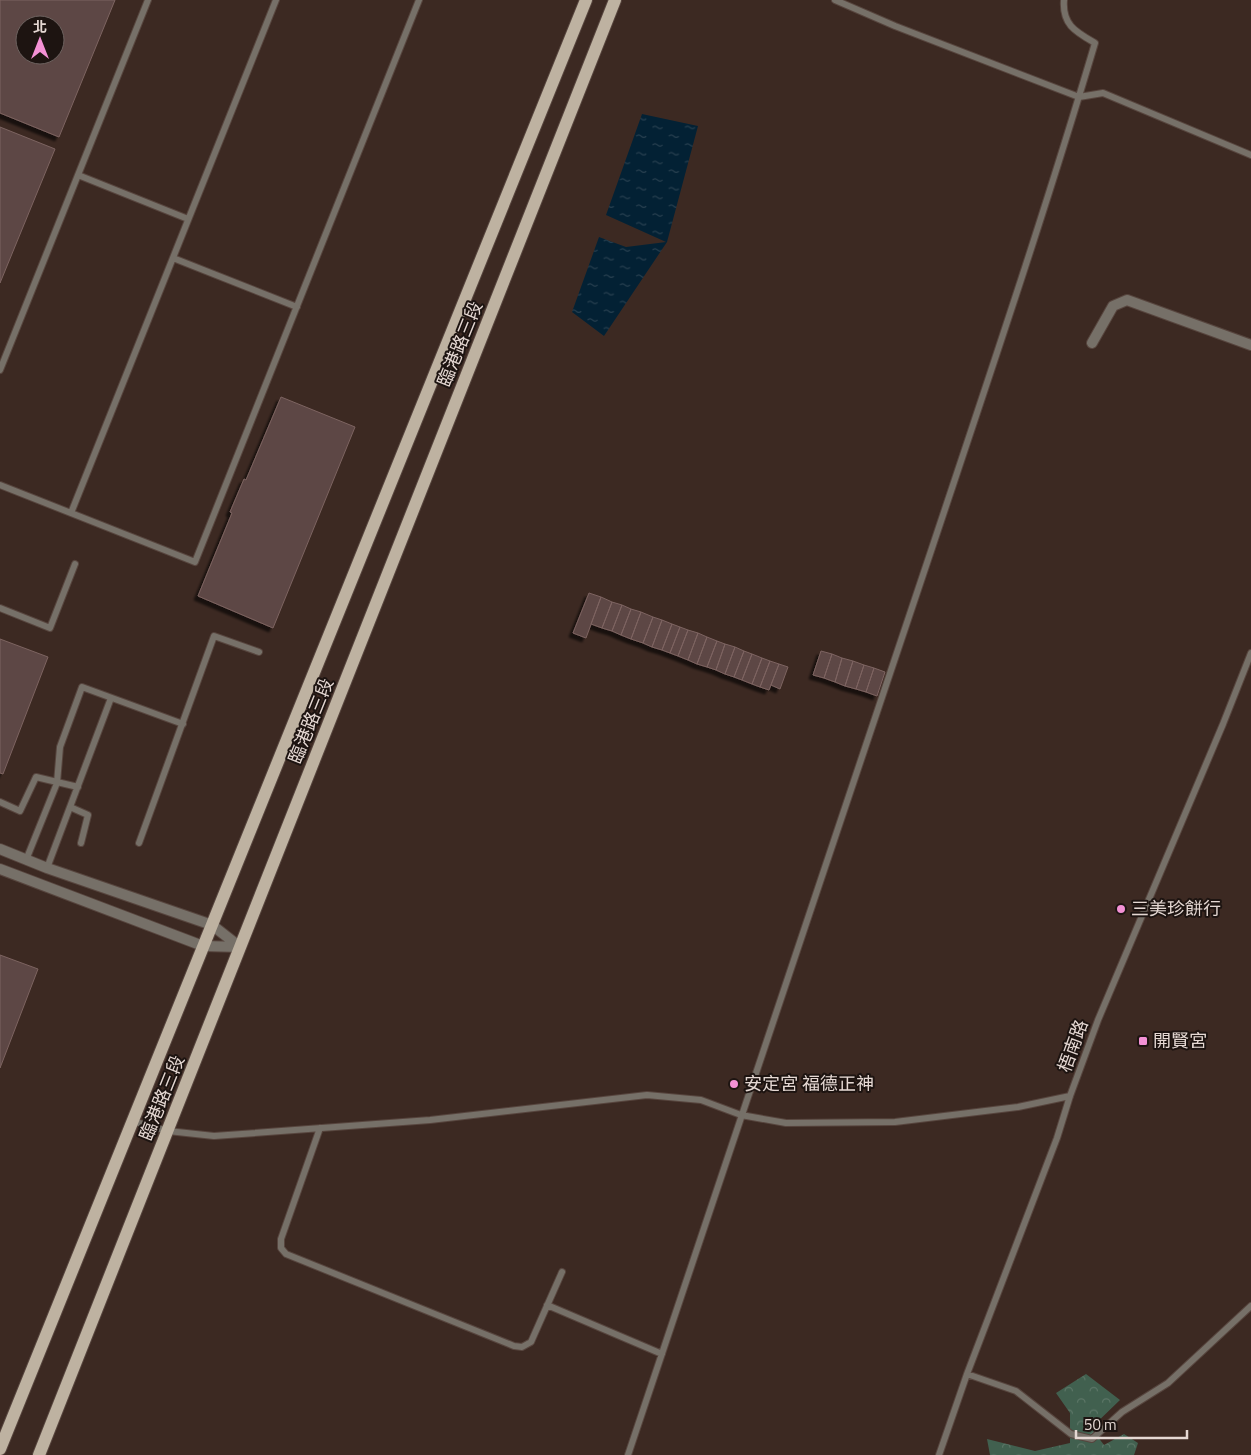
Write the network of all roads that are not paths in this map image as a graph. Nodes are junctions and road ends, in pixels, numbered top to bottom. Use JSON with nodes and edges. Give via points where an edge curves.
{"nodes":[{"id":1,"x":148,"y":0,"type":"edge"},
{"id":2,"x":276,"y":0,"type":"edge"},
{"id":3,"x":419,"y":0,"type":"edge"},
{"id":4,"x":586,"y":0,"type":"edge"},
{"id":5,"x":615,"y":0,"type":"edge"},
{"id":6,"x":835,"y":0,"type":"edge"},
{"id":7,"x":1064,"y":0,"type":"edge"},
{"id":8,"x":1079,"y":97,"type":"junction"},
{"id":9,"x":1251,"y":155,"type":"edge"},
{"id":10,"x":78,"y":175,"type":"junction"},
{"id":11,"x":188,"y":219,"type":"junction"},
{"id":12,"x":173,"y":258,"type":"junction"},
{"id":13,"x":297,"y":307,"type":"junction"},
{"id":14,"x":1092,"y":343,"type":"dead end"},
{"id":15,"x":1251,"y":345,"type":"edge"},
{"id":16,"x":0,"y":370,"type":"edge"},
{"id":17,"x":0,"y":485,"type":"edge"},
{"id":18,"x":71,"y":513,"type":"junction"},
{"id":19,"x":75,"y":564,"type":"dead end"},
{"id":20,"x":0,"y":608,"type":"edge"},
{"id":21,"x":259,"y":652,"type":"dead end"},
{"id":22,"x":1251,"y":653,"type":"edge"},
{"id":23,"x":111,"y":698,"type":"junction"},
{"id":24,"x":183,"y":724,"type":"junction"},
{"id":25,"x":58,"y":783,"type":"junction"},
{"id":26,"x":78,"y":787,"type":"junction"},
{"id":27,"x":0,"y":802,"type":"edge"},
{"id":28,"x":70,"y":807,"type":"junction"},
{"id":29,"x":81,"y":843,"type":"dead end"},
{"id":30,"x":139,"y":843,"type":"dead end"},
{"id":31,"x":0,"y":849,"type":"edge"},
{"id":32,"x":26,"y":860,"type":"junction"},
{"id":33,"x":47,"y":868,"type":"junction"},
{"id":34,"x":0,"y":869,"type":"edge"},
{"id":35,"x":212,"y":925,"type":"junction"},
{"id":36,"x":203,"y":946,"type":"junction"},
{"id":37,"x":240,"y":947,"type":"junction"},
{"id":38,"x":1070,"y":1096,"type":"junction"},
{"id":39,"x":741,"y":1114,"type":"junction"},
{"id":40,"x":132,"y":1122,"type":"junction"},
{"id":41,"x":320,"y":1128,"type":"junction"},
{"id":42,"x":168,"y":1131,"type":"junction"},
{"id":43,"x":562,"y":1272,"type":"dead end"},
{"id":44,"x":548,"y":1305,"type":"junction"},
{"id":45,"x":1251,"y":1306,"type":"edge"},
{"id":46,"x":662,"y":1354,"type":"junction"},
{"id":47,"x":967,"y":1374,"type":"junction"},
{"id":48,"x":0,"y":1449,"type":"edge"},
{"id":49,"x":39,"y":1455,"type":"edge"},
{"id":50,"x":628,"y":1455,"type":"edge"},
{"id":51,"x":939,"y":1455,"type":"edge"}],
"edges":[{"from":1,"to":10,"type":"lane"},
{"from":2,"to":11,"type":"lane"},
{"from":3,"to":13,"type":"lane"},
{"from":4,"to":35,"type":"main road","name":"臨港路三段"},
{"from":5,"to":37,"type":"main road","name":"臨港路三段"},
{"from":6,"to":8,"type":"lane"},
{"from":7,"to":8,"type":"lane","via":[[1063,12],[1074,30],[1095,42]]},
{"from":8,"to":9,"type":"lane","via":[[1103,93]]},
{"from":8,"to":39,"type":"lane","via":[[932,550]]},
{"from":10,"to":11,"type":"lane"},
{"from":10,"to":16,"type":"lane"},
{"from":11,"to":12,"type":"lane"},
{"from":12,"to":13,"type":"lane"},
{"from":12,"to":18,"type":"lane"},
{"from":13,"to":18,"type":"lane","via":[[195,562]]},
{"from":14,"to":15,"type":"street","via":[[1112,306],[1127,300]]},
{"from":17,"to":18,"type":"lane"},
{"from":19,"to":20,"type":"lane","via":[[50,628]]},
{"from":21,"to":24,"type":"lane","via":[[214,636]]},
{"from":22,"to":38,"type":"lane","name":"梧南路","via":[[1098,1020]]},
{"from":23,"to":24,"type":"lane"},
{"from":23,"to":25,"type":"lane","via":[[82,687],[60,747]]},
{"from":23,"to":26,"type":"lane"},
{"from":24,"to":30,"type":"lane"},
{"from":25,"to":26,"type":"lane"},
{"from":25,"to":27,"type":"lane","via":[[36,777],[20,811]]},
{"from":25,"to":32,"type":"lane"},
{"from":26,"to":28,"type":"lane"},
{"from":28,"to":29,"type":"lane","via":[[88,815]]},
{"from":28,"to":33,"type":"lane"},
{"from":31,"to":32,"type":"street"},
{"from":32,"to":33,"type":"street"},
{"from":33,"to":35,"type":"street"},
{"from":34,"to":36,"type":"street"},
{"from":35,"to":36,"type":"main road","name":"臨港路三段"},
{"from":35,"to":37,"type":"street"},
{"from":36,"to":37,"type":"street"},
{"from":36,"to":40,"type":"main road","name":"臨港路三段"},
{"from":37,"to":42,"type":"main road","name":"臨港路三段"},
{"from":38,"to":39,"type":"lane","via":[[1018,1107],[895,1122],[786,1123]]},
{"from":38,"to":47,"type":"lane","name":"梧南路"},
{"from":39,"to":41,"type":"lane","via":[[701,1100],[647,1095],[430,1120]]},
{"from":39,"to":46,"type":"lane"},
{"from":40,"to":42,"type":"lane"},
{"from":40,"to":48,"type":"main road","name":"臨港路三段"},
{"from":41,"to":42,"type":"lane","via":[[214,1136]]},
{"from":41,"to":44,"type":"lane","via":[[280,1239],[286,1254],[522,1348],[531,1342]]},
{"from":42,"to":49,"type":"main road","name":"臨港路三段"},
{"from":43,"to":44,"type":"lane"},
{"from":44,"to":46,"type":"lane"},
{"from":45,"to":47,"type":"lane","via":[[1168,1383],[1122,1412],[1092,1439],[1071,1434],[1016,1391]]},
{"from":46,"to":50,"type":"lane"},
{"from":47,"to":51,"type":"lane","name":"梧南路"}]}
